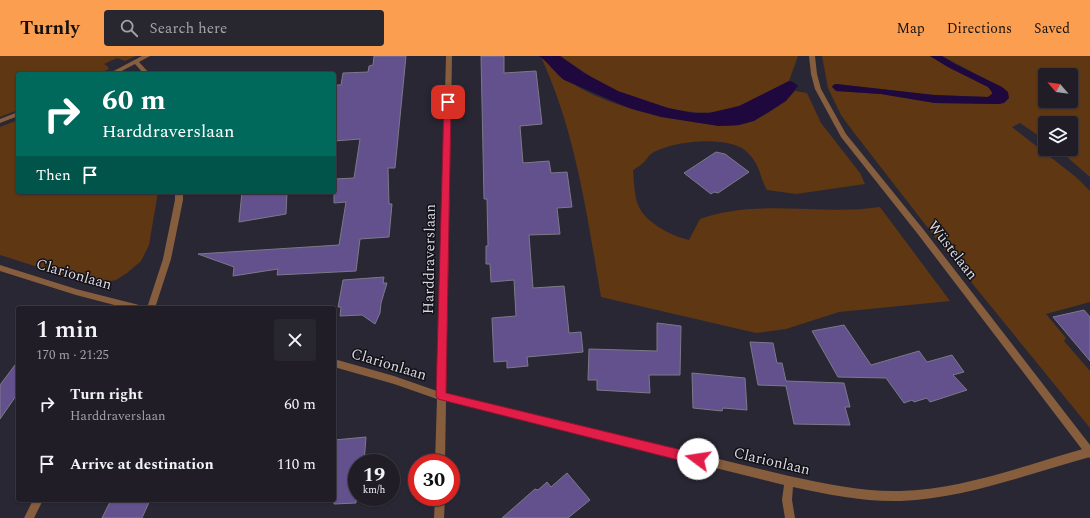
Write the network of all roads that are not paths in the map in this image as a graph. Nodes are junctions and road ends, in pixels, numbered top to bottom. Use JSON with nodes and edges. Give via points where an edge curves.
{"nodes":[{"id":1,"x":147,"y":56,"type":"edge"},
{"id":2,"x":449,"y":56,"type":"edge"},
{"id":3,"x":812,"y":56,"type":"edge"},
{"id":4,"x":136,"y":62,"type":"junction"},
{"id":5,"x":115,"y":72,"type":"edge"},
{"id":6,"x":145,"y":72,"type":"edge"},
{"id":7,"x":16,"y":115,"type":"edge"},
{"id":8,"x":0,"y":121,"type":"edge"},
{"id":9,"x":179,"y":194,"type":"edge"},
{"id":10,"x":0,"y":268,"type":"edge"},
{"id":11,"x":132,"y":306,"type":"edge"},
{"id":12,"x":152,"y":306,"type":"edge"},
{"id":13,"x":336,"y":364,"type":"edge"},
{"id":14,"x":441,"y":396,"type":"junction"},
{"id":15,"x":1090,"y":453,"type":"edge"},
{"id":16,"x":440,"y":454,"type":"edge"},
{"id":17,"x":789,"y":482,"type":"junction"},
{"id":18,"x":37,"y":502,"type":"edge"},
{"id":19,"x":440,"y":506,"type":"edge"},
{"id":20,"x":29,"y":518,"type":"edge"},
{"id":21,"x":440,"y":518,"type":"edge"},
{"id":22,"x":790,"y":518,"type":"edge"}],
"edges":[{"from":1,"to":4,"type":"street"},
{"from":2,"to":14,"type":"street","name":"Harddraverslaan"},
{"from":3,"to":15,"type":"street","name":"Wüstelaan","via":[[818,89],[843,135],[925,237]]},
{"from":4,"to":5,"type":"street"},
{"from":4,"to":6,"type":"street"},
{"from":7,"to":8,"type":"street"},
{"from":9,"to":12,"type":"street","via":[[166,259]]},
{"from":10,"to":11,"type":"street","name":"Clarionlaan","via":[[76,292]]},
{"from":13,"to":14,"type":"street","name":"Clarionlaan"},
{"from":14,"to":16,"type":"street","name":"Harddraverslaan"},
{"from":14,"to":17,"type":"street","name":"Clarionlaan"},
{"from":15,"to":17,"type":"street","name":"Clarionlaan","via":[[967,487],[915,495],[871,495]]},
{"from":17,"to":22,"type":"street","via":[[787,500]]},
{"from":18,"to":20,"type":"street"},
{"from":19,"to":21,"type":"street"}]}
